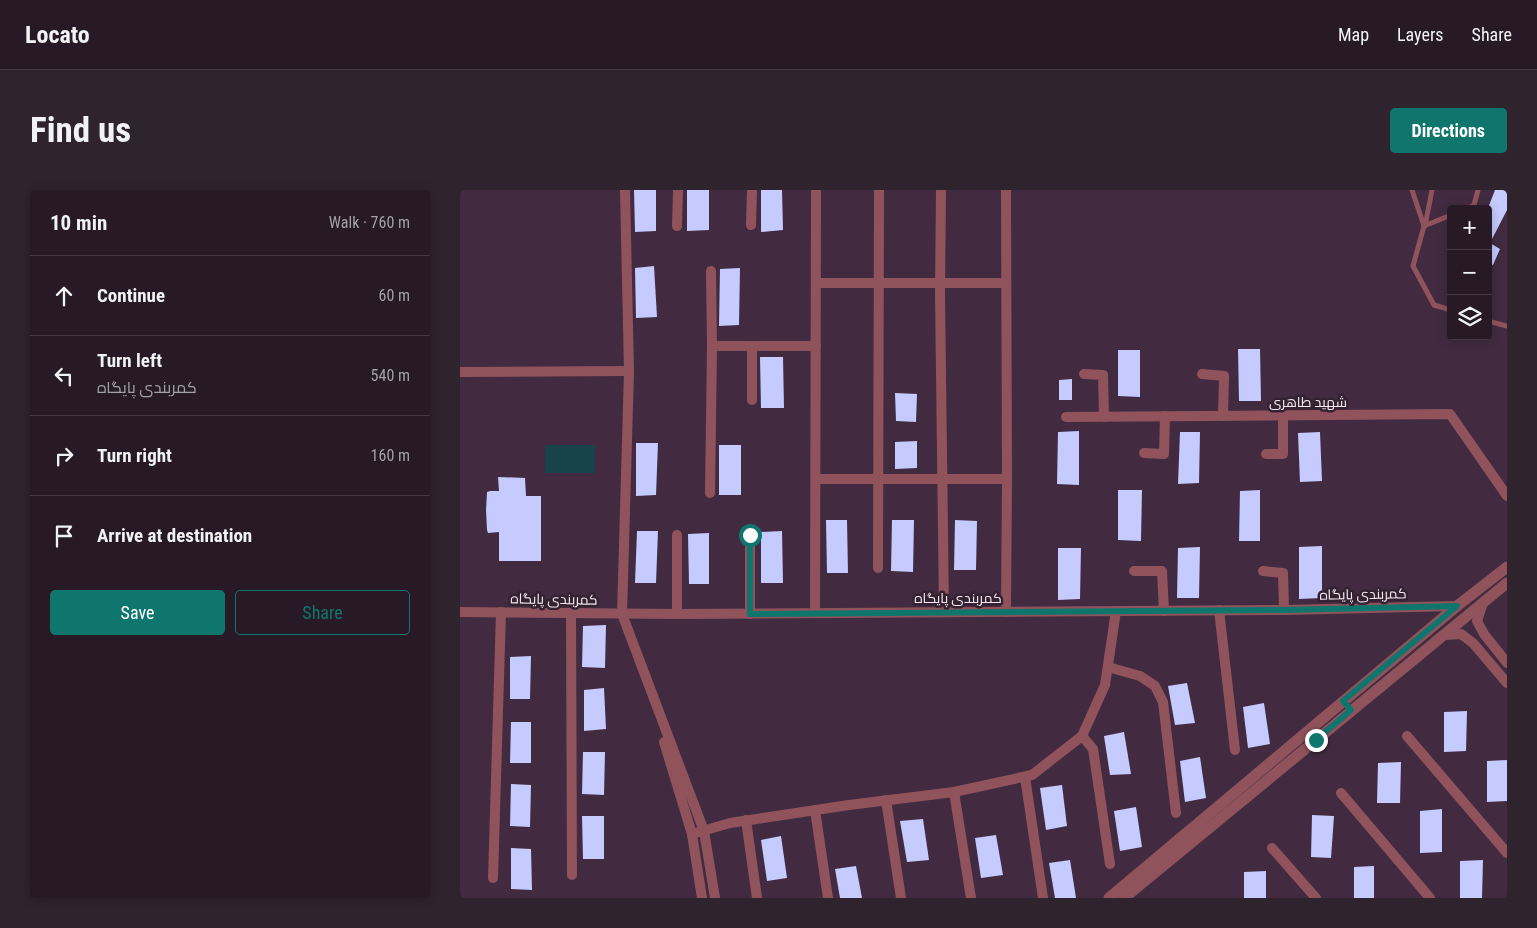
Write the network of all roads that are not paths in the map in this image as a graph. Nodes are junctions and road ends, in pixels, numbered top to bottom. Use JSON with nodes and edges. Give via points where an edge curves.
{"nodes":[{"id":1,"x":625,"y":190,"type":"edge"},
{"id":2,"x":678,"y":190,"type":"edge"},
{"id":3,"x":752,"y":190,"type":"edge"},
{"id":4,"x":816,"y":190,"type":"edge"},
{"id":5,"x":879,"y":190,"type":"edge"},
{"id":6,"x":941,"y":190,"type":"edge"},
{"id":7,"x":1006,"y":190,"type":"edge"},
{"id":8,"x":1412,"y":190,"type":"edge"},
{"id":9,"x":1432,"y":190,"type":"edge"},
{"id":10,"x":1478,"y":190,"type":"edge"},
{"id":11,"x":1474,"y":205,"type":"edge"},
{"id":12,"x":1447,"y":217,"type":"edge"},
{"id":13,"x":751,"y":225,"type":"dead end"},
{"id":14,"x":677,"y":226,"type":"dead end"},
{"id":15,"x":1424,"y":226,"type":"junction"},
{"id":16,"x":711,"y":272,"type":"dead end"},
{"id":17,"x":816,"y":283,"type":"junction"},
{"id":18,"x":879,"y":283,"type":"junction"},
{"id":19,"x":940,"y":283,"type":"junction"},
{"id":20,"x":1006,"y":283,"type":"junction"},
{"id":21,"x":1447,"y":309,"type":"edge"},
{"id":22,"x":1492,"y":322,"type":"edge"},
{"id":23,"x":1507,"y":326,"type":"edge"},
{"id":24,"x":712,"y":346,"type":"junction"},
{"id":25,"x":752,"y":346,"type":"junction"},
{"id":26,"x":816,"y":346,"type":"junction"},
{"id":27,"x":628,"y":371,"type":"junction"},
{"id":28,"x":460,"y":372,"type":"edge"},
{"id":29,"x":1084,"y":374,"type":"dead end"},
{"id":30,"x":1202,"y":374,"type":"dead end"},
{"id":31,"x":752,"y":400,"type":"dead end"},
{"id":32,"x":1165,"y":416,"type":"junction"},
{"id":33,"x":1223,"y":416,"type":"junction"},
{"id":34,"x":1283,"y":416,"type":"junction"},
{"id":35,"x":1066,"y":417,"type":"dead end"},
{"id":36,"x":1104,"y":417,"type":"junction"},
{"id":37,"x":1144,"y":453,"type":"dead end"},
{"id":38,"x":1266,"y":454,"type":"dead end"},
{"id":39,"x":816,"y":479,"type":"junction"},
{"id":40,"x":879,"y":479,"type":"junction"},
{"id":41,"x":942,"y":479,"type":"junction"},
{"id":42,"x":1007,"y":479,"type":"junction"},
{"id":43,"x":710,"y":493,"type":"dead end"},
{"id":44,"x":1507,"y":496,"type":"edge"},
{"id":45,"x":677,"y":535,"type":"dead end"},
{"id":46,"x":750,"y":535,"type":"dead end"},
{"id":47,"x":1507,"y":567,"type":"edge"},
{"id":48,"x":878,"y":568,"type":"dead end"},
{"id":49,"x":1134,"y":571,"type":"dead end"},
{"id":50,"x":1263,"y":571,"type":"dead end"},
{"id":51,"x":1507,"y":583,"type":"edge"},
{"id":52,"x":1483,"y":603,"type":"junction"},
{"id":53,"x":1457,"y":606,"type":"junction"},
{"id":54,"x":1219,"y":610,"type":"junction"},
{"id":55,"x":1284,"y":610,"type":"junction"},
{"id":56,"x":1116,"y":611,"type":"junction"},
{"id":57,"x":1164,"y":611,"type":"junction"},
{"id":58,"x":460,"y":612,"type":"edge"},
{"id":59,"x":501,"y":612,"type":"junction"},
{"id":60,"x":944,"y":612,"type":"junction"},
{"id":61,"x":1006,"y":612,"type":"junction"},
{"id":62,"x":571,"y":613,"type":"junction"},
{"id":63,"x":815,"y":613,"type":"junction"},
{"id":64,"x":620,"y":614,"type":"junction"},
{"id":65,"x":676,"y":614,"type":"junction"},
{"id":66,"x":750,"y":614,"type":"junction"},
{"id":67,"x":1444,"y":635,"type":"junction"},
{"id":68,"x":1507,"y":663,"type":"edge"},
{"id":69,"x":1108,"y":667,"type":"junction"},
{"id":70,"x":1507,"y":683,"type":"edge"},
{"id":71,"x":1343,"y":701,"type":"junction"},
{"id":72,"x":1351,"y":710,"type":"junction"},
{"id":73,"x":1082,"y":736,"type":"junction"},
{"id":74,"x":1407,"y":736,"type":"dead end"},
{"id":75,"x":1235,"y":750,"type":"dead end"},
{"id":76,"x":1025,"y":777,"type":"junction"},
{"id":77,"x":954,"y":792,"type":"junction"},
{"id":78,"x":1341,"y":793,"type":"dead end"},
{"id":79,"x":886,"y":800,"type":"junction"},
{"id":80,"x":815,"y":810,"type":"junction"},
{"id":81,"x":1176,"y":813,"type":"dead end"},
{"id":82,"x":746,"y":820,"type":"junction"},
{"id":83,"x":704,"y":830,"type":"junction"},
{"id":84,"x":692,"y":834,"type":"junction"},
{"id":85,"x":1272,"y":848,"type":"dead end"},
{"id":86,"x":1507,"y":853,"type":"edge"},
{"id":87,"x":1110,"y":864,"type":"dead end"},
{"id":88,"x":572,"y":875,"type":"dead end"},
{"id":89,"x":493,"y":878,"type":"dead end"},
{"id":90,"x":702,"y":898,"type":"edge"},
{"id":91,"x":715,"y":898,"type":"edge"},
{"id":92,"x":757,"y":898,"type":"edge"},
{"id":93,"x":828,"y":898,"type":"edge"},
{"id":94,"x":900,"y":898,"type":"edge"},
{"id":95,"x":970,"y":898,"type":"edge"},
{"id":96,"x":1043,"y":898,"type":"edge"},
{"id":97,"x":1109,"y":898,"type":"edge"},
{"id":98,"x":1124,"y":898,"type":"edge"},
{"id":99,"x":1316,"y":898,"type":"edge"},
{"id":100,"x":1430,"y":898,"type":"edge"}],
"edges":[{"from":1,"to":27,"type":"street"},
{"from":2,"to":14,"type":"street"},
{"from":3,"to":13,"type":"street"},
{"from":4,"to":17,"type":"street"},
{"from":5,"to":18,"type":"street"},
{"from":6,"to":19,"type":"street"},
{"from":7,"to":20,"type":"street"},
{"from":8,"to":15,"type":"lane"},
{"from":9,"to":15,"type":"lane"},
{"from":10,"to":11,"type":"lane"},
{"from":12,"to":15,"type":"lane"},
{"from":15,"to":21,"type":"lane","via":[[1413,266],[1434,305]]},
{"from":16,"to":24,"type":"street"},
{"from":17,"to":18,"type":"street"},
{"from":17,"to":26,"type":"street"},
{"from":18,"to":19,"type":"street"},
{"from":18,"to":40,"type":"street"},
{"from":19,"to":20,"type":"street"},
{"from":19,"to":41,"type":"street"},
{"from":20,"to":42,"type":"street"},
{"from":22,"to":23,"type":"lane"},
{"from":24,"to":25,"type":"street"},
{"from":24,"to":43,"type":"street"},
{"from":25,"to":26,"type":"street"},
{"from":25,"to":31,"type":"street"},
{"from":26,"to":39,"type":"street"},
{"from":27,"to":28,"type":"street"},
{"from":27,"to":64,"type":"street"},
{"from":29,"to":36,"type":"street","via":[[1104,375]]},
{"from":30,"to":33,"type":"street","via":[[1224,376]]},
{"from":32,"to":33,"type":"street","name":"شهید طاهری"},
{"from":32,"to":36,"type":"street","name":"شهید طاهری"},
{"from":32,"to":37,"type":"street","via":[[1164,454]]},
{"from":33,"to":34,"type":"street","name":"شهید طاهری"},
{"from":34,"to":38,"type":"street","via":[[1283,454]]},
{"from":34,"to":44,"type":"street","name":"شهید طاهری","via":[[1450,414]]},
{"from":35,"to":36,"type":"street","name":"شهید طاهری"},
{"from":39,"to":40,"type":"street"},
{"from":39,"to":63,"type":"street"},
{"from":40,"to":41,"type":"street"},
{"from":40,"to":48,"type":"street"},
{"from":41,"to":42,"type":"street"},
{"from":41,"to":60,"type":"street"},
{"from":42,"to":61,"type":"street"},
{"from":45,"to":65,"type":"street"},
{"from":46,"to":66,"type":"street"},
{"from":47,"to":53,"type":"street"},
{"from":49,"to":57,"type":"street","via":[[1162,571]]},
{"from":50,"to":55,"type":"street","via":[[1283,573]]},
{"from":51,"to":52,"type":"street"},
{"from":52,"to":67,"type":"street"},
{"from":52,"to":68,"type":"street","via":[[1477,621]]},
{"from":53,"to":55,"type":"street","name":"کمربندی پایگاه"},
{"from":53,"to":71,"type":"street"},
{"from":54,"to":55,"type":"street","name":"کمربندی پایگاه"},
{"from":54,"to":57,"type":"street","name":"کمربندی پایگاه"},
{"from":54,"to":75,"type":"street"},
{"from":56,"to":57,"type":"street","name":"کمربندی پایگاه"},
{"from":56,"to":61,"type":"street","name":"کمربندی پایگاه"},
{"from":56,"to":69,"type":"street"},
{"from":58,"to":59,"type":"street","name":"کمربندی پایگاه"},
{"from":59,"to":62,"type":"street","name":"کمربندی پایگاه"},
{"from":59,"to":89,"type":"street"},
{"from":60,"to":61,"type":"street","name":"کمربندی پایگاه"},
{"from":60,"to":63,"type":"street","name":"کمربندی پایگاه"},
{"from":62,"to":64,"type":"street","name":"کمربندی پایگاه"},
{"from":62,"to":88,"type":"street"},
{"from":63,"to":66,"type":"street","name":"کمربندی پایگاه"},
{"from":64,"to":65,"type":"street","name":"کمربندی پایگاه"},
{"from":64,"to":83,"type":"street"},
{"from":64,"to":84,"type":"street","via":[[660,728]]},
{"from":65,"to":66,"type":"street","name":"کمربندی پایگاه"},
{"from":67,"to":70,"type":"street","via":[[1462,634]]},
{"from":67,"to":72,"type":"street"},
{"from":69,"to":73,"type":"street","via":[[1105,685]]},
{"from":69,"to":81,"type":"street","via":[[1140,676],[1155,686],[1162,702]]},
{"from":71,"to":72,"type":"street"},
{"from":71,"to":97,"type":"street"},
{"from":72,"to":98,"type":"street"},
{"from":73,"to":76,"type":"street"},
{"from":73,"to":87,"type":"street","via":[[1093,749]]},
{"from":74,"to":86,"type":"street"},
{"from":76,"to":77,"type":"street"},
{"from":76,"to":96,"type":"street"},
{"from":77,"to":79,"type":"street"},
{"from":77,"to":95,"type":"street"},
{"from":78,"to":100,"type":"street"},
{"from":79,"to":80,"type":"street"},
{"from":79,"to":94,"type":"street"},
{"from":80,"to":82,"type":"street"},
{"from":80,"to":93,"type":"street"},
{"from":82,"to":83,"type":"street"},
{"from":82,"to":92,"type":"street"},
{"from":83,"to":84,"type":"street"},
{"from":83,"to":91,"type":"street"},
{"from":84,"to":90,"type":"street"},
{"from":85,"to":99,"type":"street"}]}
